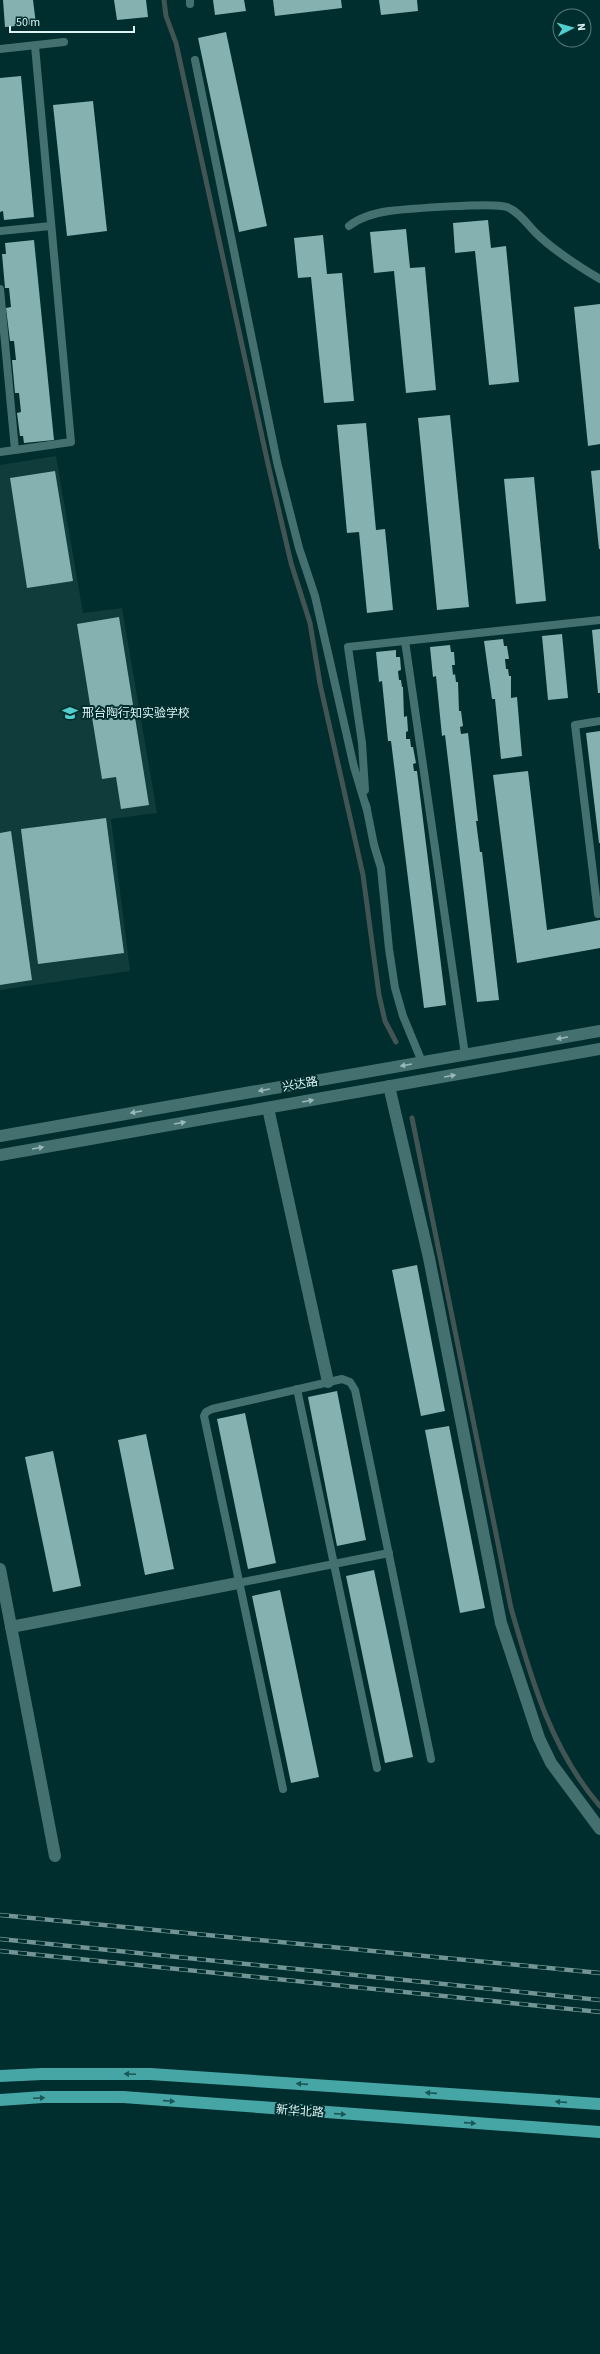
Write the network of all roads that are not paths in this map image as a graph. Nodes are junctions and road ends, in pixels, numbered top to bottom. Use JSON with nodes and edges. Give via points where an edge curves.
{"nodes":[{"id":1,"x":64,"y":42,"type":"dead end"},
{"id":2,"x":34,"y":46,"type":"junction"},
{"id":3,"x":0,"y":49,"type":"edge"},
{"id":4,"x":195,"y":60,"type":"dead end"},
{"id":5,"x":51,"y":226,"type":"junction"},
{"id":6,"x":349,"y":226,"type":"dead end"},
{"id":7,"x":0,"y":231,"type":"edge"},
{"id":8,"x":600,"y":279,"type":"edge"},
{"id":9,"x":0,"y":289,"type":"edge"},
{"id":10,"x":15,"y":450,"type":"junction"},
{"id":11,"x":0,"y":452,"type":"edge"},
{"id":12,"x":600,"y":620,"type":"edge"},
{"id":13,"x":405,"y":640,"type":"junction"},
{"id":14,"x":600,"y":721,"type":"edge"},
{"id":15,"x":367,"y":810,"type":"junction"},
{"id":16,"x":598,"y":914,"type":"dead end"},
{"id":17,"x":600,"y":1031,"type":"edge"},
{"id":18,"x":600,"y":1049,"type":"edge"},
{"id":19,"x":465,"y":1055,"type":"junction"},
{"id":20,"x":422,"y":1062,"type":"junction"},
{"id":21,"x":389,"y":1086,"type":"junction"},
{"id":22,"x":268,"y":1108,"type":"junction"},
{"id":23,"x":0,"y":1136,"type":"edge"},
{"id":24,"x":0,"y":1155,"type":"edge"},
{"id":25,"x":328,"y":1382,"type":"junction"},
{"id":26,"x":297,"y":1389,"type":"junction"},
{"id":27,"x":388,"y":1553,"type":"junction"},
{"id":28,"x":334,"y":1564,"type":"junction"},
{"id":29,"x":0,"y":1569,"type":"edge"},
{"id":30,"x":238,"y":1583,"type":"junction"},
{"id":31,"x":11,"y":1627,"type":"junction"},
{"id":32,"x":431,"y":1759,"type":"dead end"},
{"id":33,"x":376,"y":1768,"type":"dead end"},
{"id":34,"x":283,"y":1789,"type":"dead end"},
{"id":35,"x":600,"y":1829,"type":"edge"},
{"id":36,"x":56,"y":1856,"type":"dead end"},
{"id":37,"x":0,"y":2076,"type":"edge"},
{"id":38,"x":0,"y":2100,"type":"edge"},
{"id":39,"x":600,"y":2104,"type":"edge"},
{"id":40,"x":600,"y":2132,"type":"edge"}],
"edges":[{"from":1,"to":2,"type":"lane"},
{"from":2,"to":3,"type":"lane"},
{"from":2,"to":5,"type":"lane"},
{"from":4,"to":15,"type":"lane","via":[[281,476],[314,596],[354,767]]},
{"from":5,"to":7,"type":"lane"},
{"from":5,"to":10,"type":"lane","via":[[71,442]]},
{"from":6,"to":8,"type":"lane","via":[[357,219],[388,211],[505,206],[513,210],[538,236],[567,259]]},
{"from":9,"to":10,"type":"lane"},
{"from":10,"to":11,"type":"lane"},
{"from":12,"to":13,"type":"lane"},
{"from":13,"to":15,"type":"lane","via":[[348,647],[362,743]]},
{"from":13,"to":19,"type":"lane"},
{"from":14,"to":16,"type":"lane","via":[[575,725]]},
{"from":15,"to":20,"type":"lane","via":[[381,868],[395,988],[403,1016]]},
{"from":17,"to":19,"type":"street","name":"兴达路","one_way":true},
{"from":21,"to":18,"type":"street","name":"兴达路","one_way":true},
{"from":19,"to":20,"type":"street","name":"兴达路"},
{"from":20,"to":23,"type":"street","name":"兴达路","one_way":true},
{"from":22,"to":21,"type":"street","name":"兴达路","one_way":true},
{"from":21,"to":35,"type":"street","via":[[429,1258],[501,1624],[539,1738],[551,1763]]},
{"from":24,"to":22,"type":"street","name":"兴达路","one_way":true},
{"from":22,"to":25,"type":"street"},
{"from":25,"to":26,"type":"lane"},
{"from":25,"to":27,"type":"lane","via":[[342,1379],[350,1382],[355,1390]]},
{"from":26,"to":28,"type":"lane"},
{"from":26,"to":30,"type":"lane","via":[[212,1409],[204,1416]]},
{"from":27,"to":28,"type":"lane"},
{"from":27,"to":32,"type":"lane"},
{"from":28,"to":30,"type":"lane"},
{"from":28,"to":33,"type":"lane"},
{"from":29,"to":31,"type":"street"},
{"from":30,"to":31,"type":"street"},
{"from":30,"to":34,"type":"lane"},
{"from":31,"to":36,"type":"street"},
{"from":39,"to":37,"type":"main road","one_way":true,"via":[[150,2074]]},
{"from":38,"to":40,"type":"main road","name":"新华北路","one_way":true,"via":[[123,2097]]}]}
